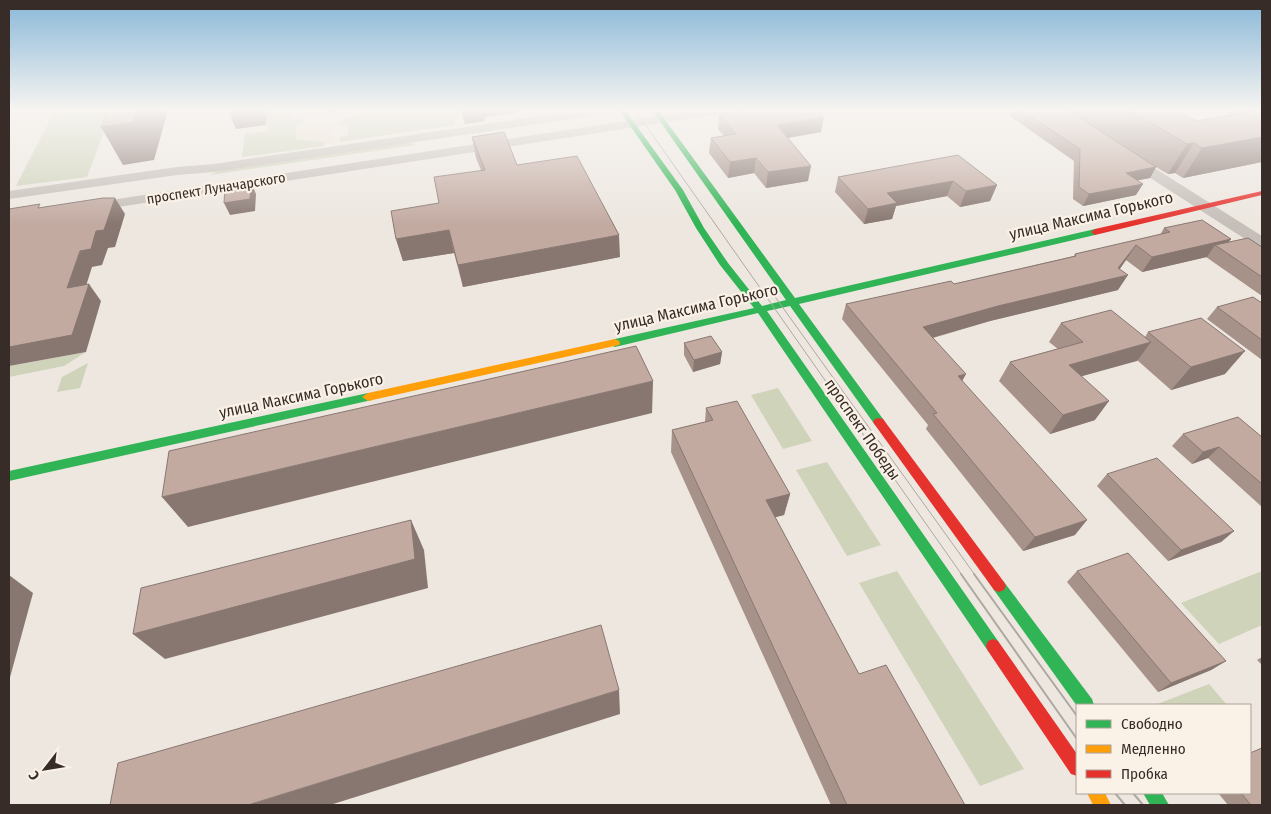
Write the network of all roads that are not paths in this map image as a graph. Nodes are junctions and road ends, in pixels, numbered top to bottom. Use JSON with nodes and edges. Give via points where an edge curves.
{"nodes":[{"id":1,"x":345,"y":148,"type":"edge"},
{"id":2,"x":476,"y":148,"type":"edge"},
{"id":3,"x":649,"y":148,"type":"edge"},
{"id":4,"x":683,"y":148,"type":"edge"},
{"id":5,"x":1121,"y":152,"type":"edge"},
{"id":6,"x":195,"y":170,"type":"junction"},
{"id":7,"x":190,"y":192,"type":"junction"},
{"id":8,"x":1262,"y":193,"type":"edge"},
{"id":9,"x":9,"y":195,"type":"edge"},
{"id":10,"x":1204,"y":206,"type":"junction"},
{"id":11,"x":74,"y":210,"type":"edge"},
{"id":12,"x":1262,"y":243,"type":"edge"},
{"id":13,"x":793,"y":301,"type":"junction"},
{"id":14,"x":760,"y":309,"type":"junction"},
{"id":15,"x":9,"y":476,"type":"edge"},
{"id":16,"x":1085,"y":704,"type":"edge"},
{"id":17,"x":1076,"y":767,"type":"edge"},
{"id":18,"x":1095,"y":794,"type":"edge"},
{"id":19,"x":1152,"y":794,"type":"edge"},
{"id":20,"x":1103,"y":805,"type":"edge"},
{"id":21,"x":1161,"y":805,"type":"edge"}],
"edges":[{"from":1,"to":6,"type":"street","name":"проспект Луначарского"},
{"from":2,"to":7,"type":"street","name":"проспект Луначарского"},
{"from":3,"to":14,"type":"main road","name":"проспект Победы","via":[[721,260]]},
{"from":4,"to":13,"type":"main road","name":"проспект Победы"},
{"from":5,"to":10,"type":"street"},
{"from":6,"to":7,"type":"street"},
{"from":6,"to":9,"type":"street","name":"проспект Луначарского"},
{"from":7,"to":11,"type":"street","name":"проспект Луначарского"},
{"from":8,"to":10,"type":"main road","name":"улица Максима Горького"},
{"from":10,"to":12,"type":"street"},
{"from":10,"to":13,"type":"main road","name":"улица Максима Горького"},
{"from":13,"to":14,"type":"main road","name":"улица Максима Горького"},
{"from":13,"to":16,"type":"main road","name":"проспект Победы"},
{"from":14,"to":15,"type":"main road","name":"улица Максима Горького"},
{"from":14,"to":17,"type":"main road","name":"проспект Победы"},
{"from":18,"to":20,"type":"main road"},
{"from":19,"to":21,"type":"main road"}]}
